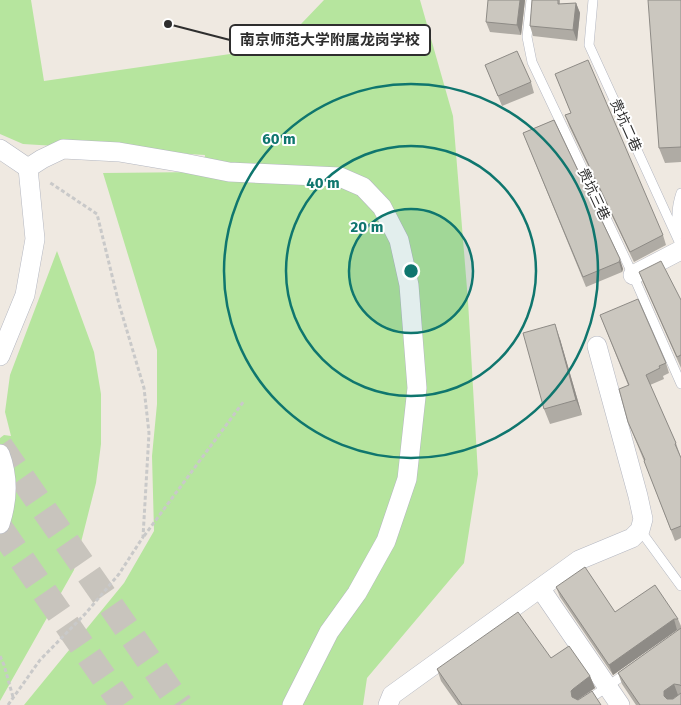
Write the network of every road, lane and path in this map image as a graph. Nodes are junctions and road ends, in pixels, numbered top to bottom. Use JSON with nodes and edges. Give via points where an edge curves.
{"nodes":[{"id":1,"x":531,"y":0,"type":"edge"},
{"id":2,"x":593,"y":0,"type":"edge"},
{"id":3,"x":0,"y":149,"type":"edge"},
{"id":4,"x":28,"y":168,"type":"junction"},
{"id":5,"x":681,"y":193,"type":"edge"},
{"id":6,"x":681,"y":242,"type":"edge"},
{"id":7,"x":681,"y":248,"type":"edge"},
{"id":8,"x":633,"y":276,"type":"junction"},
{"id":9,"x":597,"y":346,"type":"dead end"},
{"id":10,"x":0,"y":356,"type":"edge"},
{"id":11,"x":681,"y":384,"type":"edge"},
{"id":12,"x":244,"y":401,"type":"dead end"},
{"id":13,"x":0,"y":454,"type":"edge"},
{"id":14,"x":0,"y":524,"type":"edge"},
{"id":15,"x":640,"y":530,"type":"junction"},
{"id":16,"x":143,"y":537,"type":"junction"},
{"id":17,"x":681,"y":586,"type":"edge"},
{"id":18,"x":540,"y":588,"type":"junction"},
{"id":19,"x":0,"y":656,"type":"edge"},
{"id":20,"x":632,"y":670,"type":"edge"},
{"id":21,"x":607,"y":687,"type":"junction"},
{"id":22,"x":13,"y":697,"type":"junction"},
{"id":23,"x":8,"y":705,"type":"edge"},
{"id":24,"x":292,"y":705,"type":"edge"},
{"id":25,"x":388,"y":705,"type":"edge"},
{"id":26,"x":581,"y":705,"type":"edge"},
{"id":27,"x":620,"y":705,"type":"edge"}],
"edges":[{"from":1,"to":8,"type":"lane","name":"贵坑三巷","via":[[527,38],[532,62]]},
{"from":2,"to":7,"type":"lane","name":"贵坑二巷","via":[[590,45]]},
{"from":3,"to":4,"type":"street"},
{"from":4,"to":10,"type":"street","via":[[35,239],[25,295]]},
{"from":4,"to":16,"type":"path","via":[[97,214],[144,388],[149,433]]},
{"from":4,"to":24,"type":"street","via":[[63,149],[119,152],[229,172],[340,177],[364,187],[382,207],[399,240],[409,285],[416,388],[407,479],[386,541],[357,593],[329,632]]},
{"from":5,"to":6,"type":"lane","via":[[676,205]]},
{"from":7,"to":8,"type":"street"},
{"from":8,"to":11,"type":"lane","name":"贵坑三巷"},
{"from":9,"to":15,"type":"street","via":[[638,496],[643,519]]},
{"from":12,"to":16,"type":"path"},
{"from":13,"to":14,"type":"street","via":[[7,485],[6,506]]},
{"from":15,"to":17,"type":"lane"},
{"from":15,"to":18,"type":"street","via":[[632,538],[579,560]]},
{"from":16,"to":22,"type":"path","via":[[119,574],[40,660]]},
{"from":18,"to":21,"type":"street"},
{"from":18,"to":25,"type":"street","via":[[392,694]]},
{"from":19,"to":22,"type":"path"},
{"from":20,"to":21,"type":"lane"},
{"from":21,"to":26,"type":"lane"},
{"from":21,"to":27,"type":"street"},
{"from":22,"to":23,"type":"path"}]}
